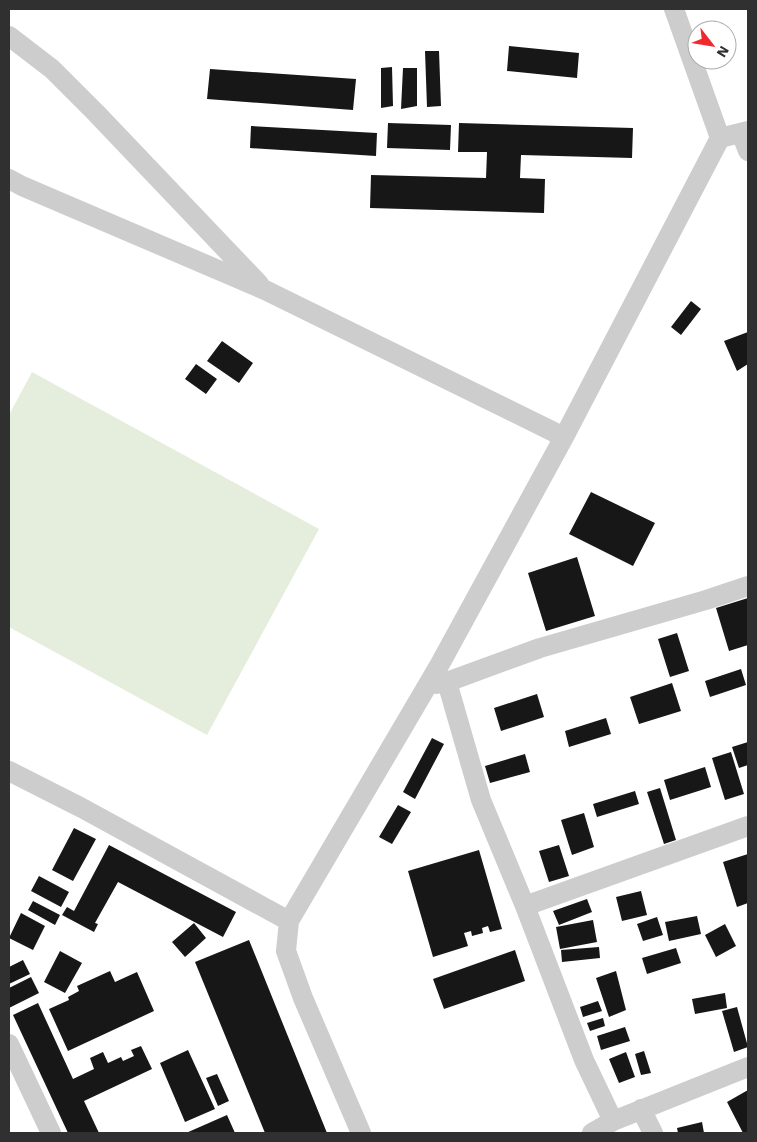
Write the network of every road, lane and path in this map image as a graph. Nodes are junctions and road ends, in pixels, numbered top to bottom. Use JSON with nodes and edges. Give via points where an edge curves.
{"nodes":[{"id":1,"x":674,"y":9,"type":"edge"},
{"id":2,"x":9,"y":36,"type":"edge"},
{"id":3,"x":720,"y":138,"type":"junction"},
{"id":4,"x":746,"y":138,"type":"edge"},
{"id":5,"x":9,"y":178,"type":"edge"},
{"id":6,"x":264,"y":290,"type":"junction"},
{"id":7,"x":564,"y":437,"type":"junction"},
{"id":8,"x":748,"y":586,"type":"edge"},
{"id":9,"x":447,"y":682,"type":"junction"},
{"id":10,"x":427,"y":685,"type":"junction"},
{"id":11,"x":9,"y":771,"type":"edge"},
{"id":12,"x":748,"y":826,"type":"edge"},
{"id":13,"x":525,"y":906,"type":"junction"},
{"id":14,"x":289,"y":921,"type":"junction"},
{"id":15,"x":9,"y":1044,"type":"edge"},
{"id":16,"x":748,"y":1067,"type":"edge"},
{"id":17,"x":641,"y":1109,"type":"junction"},
{"id":18,"x":613,"y":1120,"type":"junction"},
{"id":19,"x":51,"y":1133,"type":"edge"},
{"id":20,"x":361,"y":1133,"type":"edge"},
{"id":21,"x":592,"y":1133,"type":"edge"},
{"id":22,"x":653,"y":1133,"type":"edge"}],
"edges":[{"from":1,"to":3,"type":"street"},
{"from":2,"to":6,"type":"street","via":[[52,69]]},
{"from":3,"to":4,"type":"street"},
{"from":3,"to":7,"type":"street"},
{"from":5,"to":6,"type":"street"},
{"from":6,"to":7,"type":"street"},
{"from":7,"to":10,"type":"street"},
{"from":8,"to":9,"type":"street","via":[[540,648]]},
{"from":9,"to":10,"type":"street"},
{"from":9,"to":13,"type":"street","via":[[481,800]]},
{"from":10,"to":14,"type":"street"},
{"from":11,"to":14,"type":"street"},
{"from":12,"to":13,"type":"street"},
{"from":13,"to":18,"type":"street","via":[[584,1060]]},
{"from":14,"to":20,"type":"street","via":[[286,951]]},
{"from":15,"to":19,"type":"street"},
{"from":16,"to":17,"type":"street"},
{"from":17,"to":18,"type":"street"},
{"from":17,"to":22,"type":"street"},
{"from":18,"to":21,"type":"street"}]}
